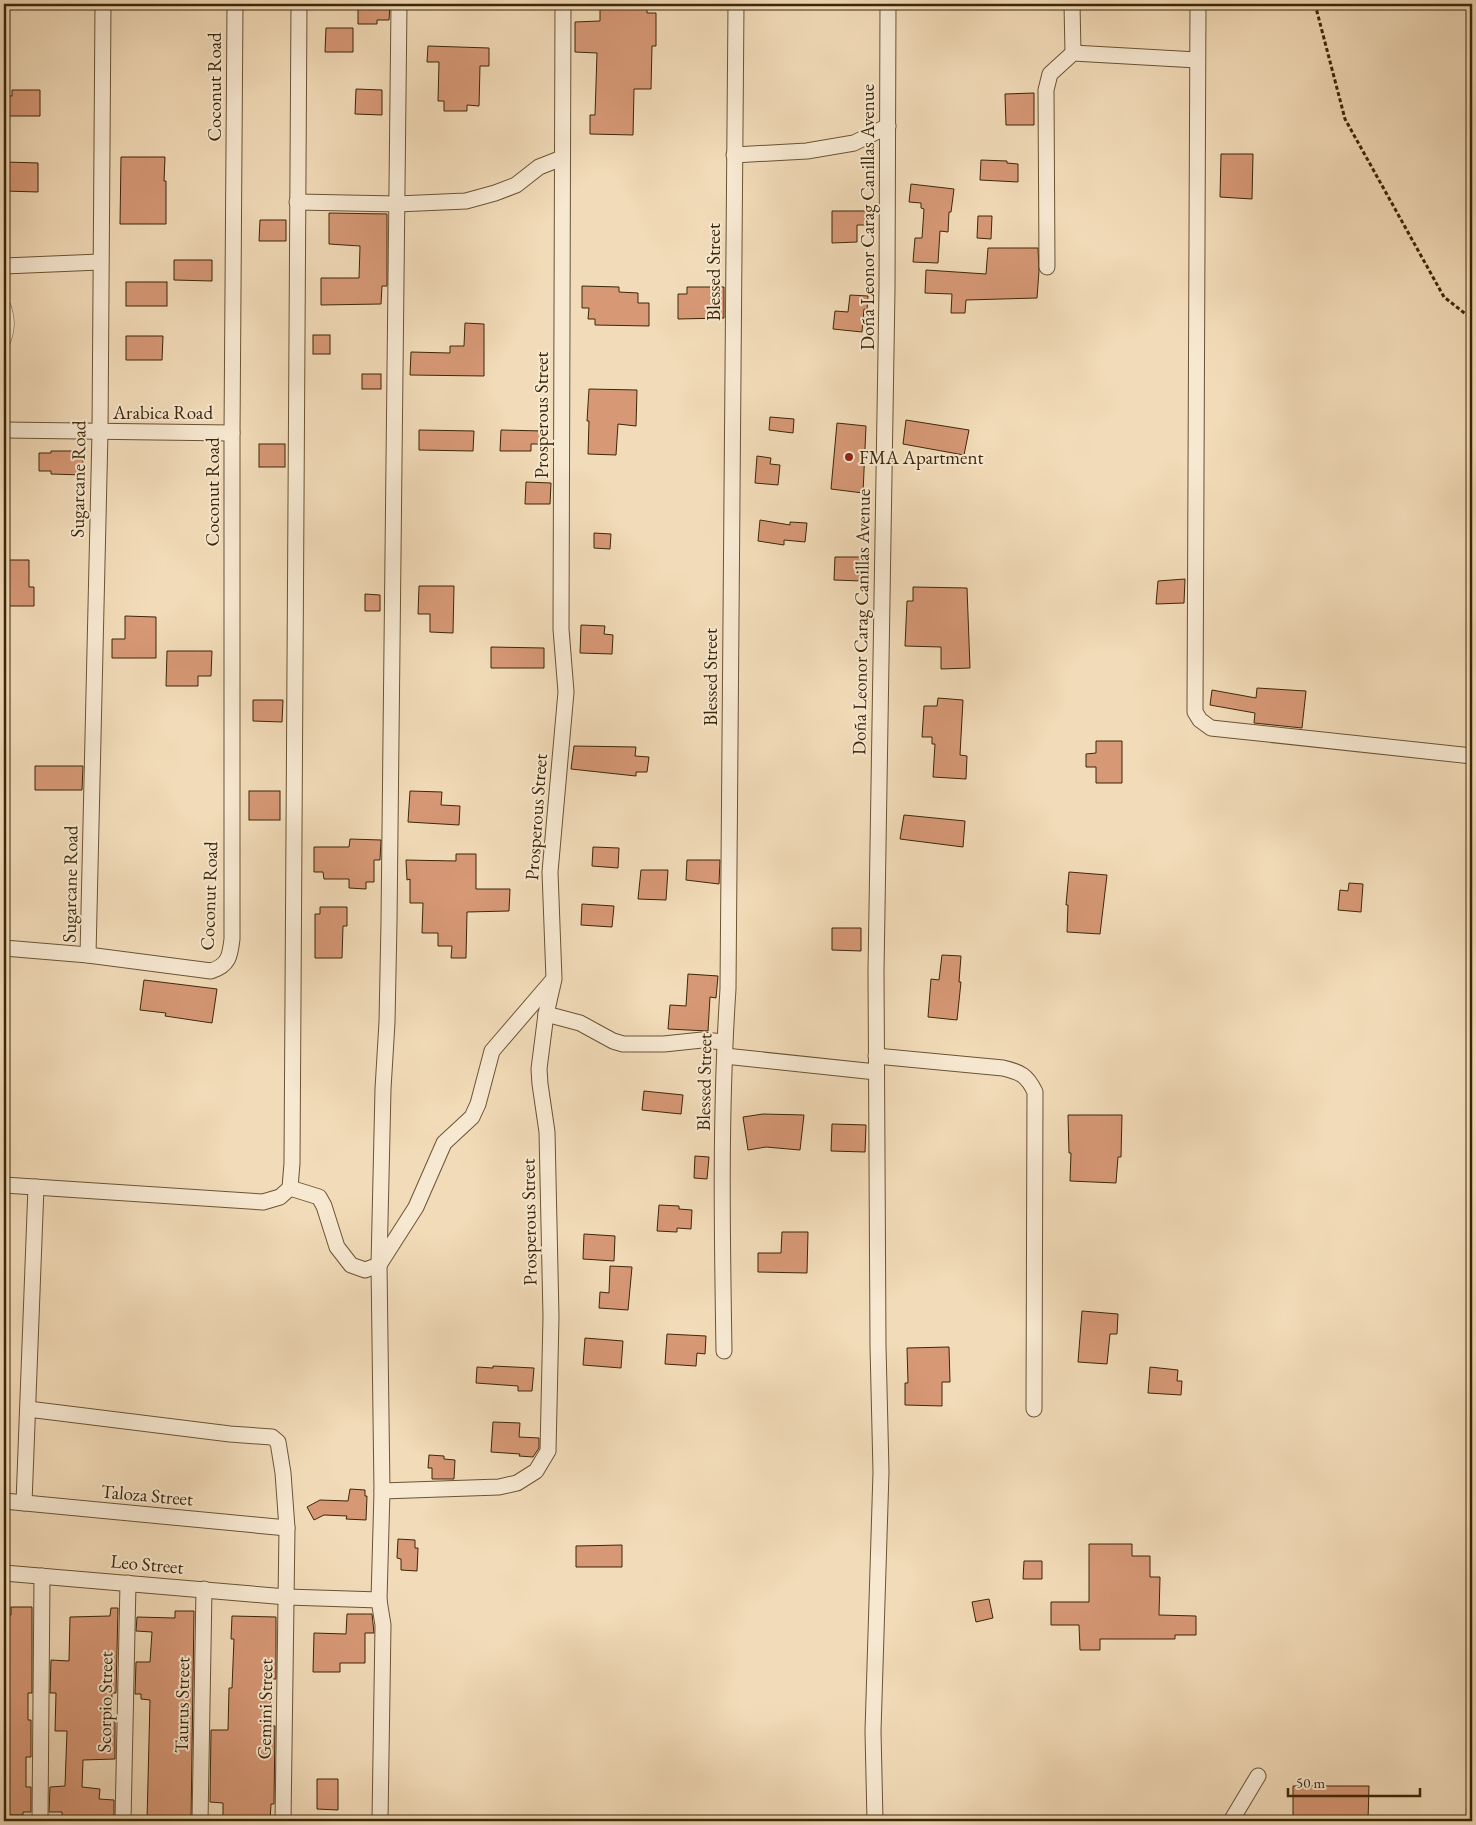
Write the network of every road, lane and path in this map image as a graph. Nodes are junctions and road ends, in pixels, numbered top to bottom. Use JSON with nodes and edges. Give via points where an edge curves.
{"nodes":[{"id":1,"x":103,"y":4,"type":"edge"},
{"id":2,"x":235,"y":4,"type":"edge"},
{"id":3,"x":299,"y":4,"type":"edge"},
{"id":4,"x":399,"y":4,"type":"edge"},
{"id":5,"x":563,"y":4,"type":"edge"},
{"id":6,"x":736,"y":4,"type":"edge"},
{"id":7,"x":888,"y":4,"type":"edge"},
{"id":8,"x":1072,"y":4,"type":"edge"},
{"id":9,"x":1198,"y":4,"type":"edge"},
{"id":10,"x":1315,"y":4,"type":"edge"},
{"id":11,"x":1073,"y":53,"type":"junction"},
{"id":12,"x":1197,"y":60,"type":"junction"},
{"id":13,"x":888,"y":126,"type":"junction"},
{"id":14,"x":734,"y":155,"type":"junction"},
{"id":15,"x":562,"y":158,"type":"junction"},
{"id":16,"x":297,"y":202,"type":"junction"},
{"id":17,"x":397,"y":204,"type":"junction"},
{"id":18,"x":100,"y":262,"type":"junction"},
{"id":19,"x":4,"y":266,"type":"edge"},
{"id":20,"x":1047,"y":267,"type":"dead end"},
{"id":21,"x":4,"y":299,"type":"edge"},
{"id":22,"x":1472,"y":319,"type":"edge"},
{"id":23,"x":4,"y":348,"type":"edge"},
{"id":24,"x":4,"y":430,"type":"edge"},
{"id":25,"x":100,"y":432,"type":"junction"},
{"id":26,"x":232,"y":433,"type":"junction"},
{"id":27,"x":1472,"y":756,"type":"edge"},
{"id":28,"x":4,"y":948,"type":"edge"},
{"id":29,"x":88,"y":955,"type":"junction"},
{"id":30,"x":554,"y":979,"type":"junction"},
{"id":31,"x":546,"y":1014,"type":"junction"},
{"id":32,"x":724,"y":1049,"type":"junction"},
{"id":33,"x":876,"y":1064,"type":"junction"},
{"id":34,"x":4,"y":1185,"type":"edge"},
{"id":35,"x":36,"y":1187,"type":"junction"},
{"id":36,"x":290,"y":1188,"type":"junction"},
{"id":37,"x":379,"y":1265,"type":"junction"},
{"id":38,"x":724,"y":1351,"type":"dead end"},
{"id":39,"x":28,"y":1409,"type":"junction"},
{"id":40,"x":1034,"y":1409,"type":"dead end"},
{"id":41,"x":382,"y":1491,"type":"junction"},
{"id":42,"x":4,"y":1502,"type":"edge"},
{"id":43,"x":24,"y":1503,"type":"junction"},
{"id":44,"x":287,"y":1528,"type":"junction"},
{"id":45,"x":4,"y":1572,"type":"edge"},
{"id":46,"x":42,"y":1576,"type":"junction"},
{"id":47,"x":128,"y":1583,"type":"junction"},
{"id":48,"x":204,"y":1589,"type":"junction"},
{"id":49,"x":287,"y":1597,"type":"junction"},
{"id":50,"x":379,"y":1600,"type":"junction"},
{"id":51,"x":1258,"y":1776,"type":"dead end"},
{"id":52,"x":40,"y":1821,"type":"edge"},
{"id":53,"x":122,"y":1821,"type":"edge"},
{"id":54,"x":200,"y":1821,"type":"edge"},
{"id":55,"x":283,"y":1821,"type":"edge"},
{"id":56,"x":380,"y":1821,"type":"edge"},
{"id":57,"x":875,"y":1821,"type":"edge"},
{"id":58,"x":1231,"y":1821,"type":"edge"}],
"edges":[{"from":1,"to":18,"type":"street","name":"Sugarcane Road"},
{"from":2,"to":26,"type":"street","name":"Coconut Road"},
{"from":3,"to":16,"type":"street"},
{"from":4,"to":17,"type":"street"},
{"from":5,"to":15,"type":"street","name":"Prosperous Street"},
{"from":6,"to":14,"type":"street","name":"Blessed Street"},
{"from":7,"to":13,"type":"street","name":"Doña Leonor Carag Canillas Avenue"},
{"from":8,"to":11,"type":"street"},
{"from":9,"to":12,"type":"street"},
{"from":10,"to":22,"type":"path","via":[[1346,119],[1444,297]]},
{"from":11,"to":12,"type":"street"},
{"from":11,"to":20,"type":"street","via":[[1050,74],[1046,90]]},
{"from":12,"to":27,"type":"street","via":[[1195,712],[1211,728]]},
{"from":13,"to":14,"type":"street","via":[[854,143],[807,151]]},
{"from":13,"to":33,"type":"street","name":"Doña Leonor Carag Canillas Avenue"},
{"from":14,"to":32,"type":"street","name":"Blessed Street","via":[[728,969]]},
{"from":15,"to":17,"type":"street","via":[[539,167],[516,185],[495,193],[466,201]]},
{"from":15,"to":30,"type":"street","name":"Prosperous Street","via":[[561,629],[566,692],[550,872]]},
{"from":16,"to":17,"type":"street"},
{"from":16,"to":36,"type":"street"},
{"from":17,"to":37,"type":"street","via":[[390,922]]},
{"from":18,"to":19,"type":"street"},
{"from":18,"to":25,"type":"street","name":"Sugarcane Road"},
{"from":21,"to":23,"type":"lane","via":[[10,314],[10,334]]},
{"from":24,"to":25,"type":"street","name":"Arabica Road"},
{"from":25,"to":26,"type":"street","name":"Arabica Road"},
{"from":25,"to":29,"type":"street","name":"Sugarcane Road"},
{"from":26,"to":29,"type":"street","name":"Coconut Road","via":[[230,956],[223,966],[211,971]]},
{"from":28,"to":29,"type":"street"},
{"from":30,"to":31,"type":"street","name":"Prosperous Street"},
{"from":30,"to":37,"type":"street","via":[[492,1051],[472,1117],[444,1143],[416,1206]]},
{"from":31,"to":32,"type":"street","via":[[580,1022],[623,1044],[702,1040]]},
{"from":31,"to":41,"type":"street","name":"Prosperous Street","via":[[539,1069],[547,1142],[548,1451],[536,1471],[517,1484],[499,1488]]},
{"from":32,"to":33,"type":"street"},
{"from":32,"to":38,"type":"street","name":"Blessed Street"},
{"from":33,"to":40,"type":"street","via":[[1003,1068],[1019,1072],[1030,1082],[1034,1092]]},
{"from":33,"to":57,"type":"street","name":"Doña Leonor Carag Canillas Avenue","via":[[881,1472],[873,1731]]},
{"from":34,"to":35,"type":"street"},
{"from":35,"to":36,"type":"street","via":[[263,1202],[280,1197]]},
{"from":35,"to":39,"type":"street"},
{"from":36,"to":37,"type":"street","via":[[319,1197],[337,1247],[351,1265],[366,1270]]},
{"from":37,"to":41,"type":"street"},
{"from":39,"to":43,"type":"street"},
{"from":39,"to":44,"type":"street","name":"Gemini Street","via":[[272,1437],[280,1450]]},
{"from":41,"to":50,"type":"street"},
{"from":42,"to":43,"type":"street","name":"Taloza Street"},
{"from":43,"to":44,"type":"street","name":"Taloza Street"},
{"from":44,"to":49,"type":"street","name":"Gemini Street"},
{"from":45,"to":46,"type":"street","name":"Leo Street"},
{"from":46,"to":47,"type":"street","name":"Leo Street"},
{"from":46,"to":52,"type":"street"},
{"from":47,"to":48,"type":"street","name":"Leo Street"},
{"from":47,"to":53,"type":"street","name":"Scorpio Street"},
{"from":48,"to":49,"type":"street","name":"Leo Street"},
{"from":48,"to":54,"type":"street","name":"Taurus Street"},
{"from":49,"to":50,"type":"street","name":"Leo Street"},
{"from":49,"to":55,"type":"street","name":"Gemini Street"},
{"from":50,"to":56,"type":"street","via":[[382,1625]]},
{"from":51,"to":58,"type":"street"}]}
